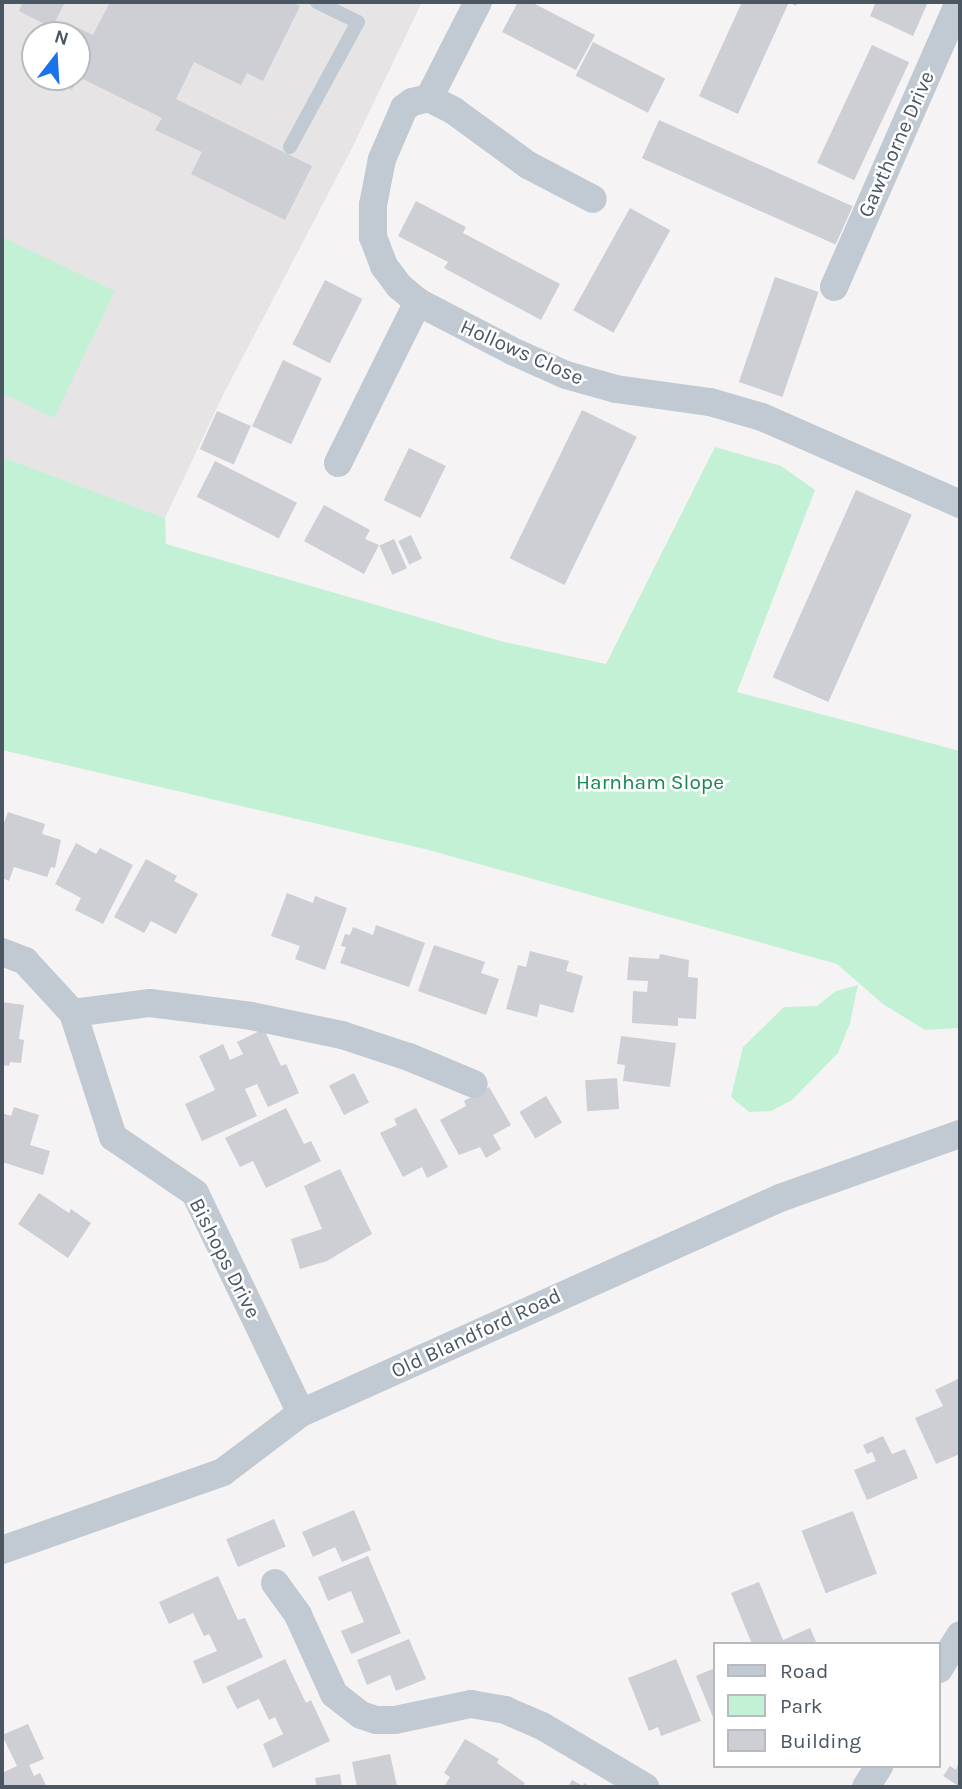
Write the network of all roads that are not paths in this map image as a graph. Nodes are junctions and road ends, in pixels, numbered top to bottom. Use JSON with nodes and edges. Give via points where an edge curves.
{"nodes":[{"id":1,"x":317,"y":2,"type":"edge"},
{"id":2,"x":478,"y":2,"type":"edge"},
{"id":3,"x":959,"y":2,"type":"edge"},
{"id":4,"x":429,"y":98,"type":"junction"},
{"id":5,"x":290,"y":147,"type":"dead end"},
{"id":6,"x":593,"y":199,"type":"dead end"},
{"id":7,"x":834,"y":287,"type":"dead end"},
{"id":8,"x":418,"y":302,"type":"junction"},
{"id":9,"x":338,"y":463,"type":"dead end"},
{"id":10,"x":960,"y":504,"type":"edge"},
{"id":11,"x":2,"y":952,"type":"edge"},
{"id":12,"x":73,"y":1013,"type":"junction"},
{"id":13,"x":474,"y":1084,"type":"dead end"},
{"id":14,"x":960,"y":1134,"type":"edge"},
{"id":15,"x":302,"y":1413,"type":"junction"},
{"id":16,"x":2,"y":1550,"type":"edge"},
{"id":17,"x":275,"y":1583,"type":"dead end"},
{"id":18,"x":960,"y":1635,"type":"edge"},
{"id":19,"x":941,"y":1666,"type":"edge"},
{"id":20,"x":878,"y":1768,"type":"edge"},
{"id":21,"x":645,"y":1787,"type":"edge"},
{"id":22,"x":866,"y":1787,"type":"edge"}],
"edges":[{"from":1,"to":5,"type":"lane","via":[[358,22]]},
{"from":2,"to":4,"type":"street"},
{"from":3,"to":7,"type":"street","name":"Gawthorne Drive"},
{"from":4,"to":6,"type":"street","via":[[528,165]]},
{"from":4,"to":8,"type":"street","name":"Hollows Close","via":[[404,108],[382,159],[373,205],[377,253],[391,277]]},
{"from":8,"to":9,"type":"street"},
{"from":8,"to":10,"type":"street","name":"Hollows Close","via":[[566,374],[616,389],[710,402],[762,417]]},
{"from":11,"to":12,"type":"street","name":"Bishops Drive","via":[[25,961]]},
{"from":12,"to":13,"type":"street","via":[[150,1003],[251,1016],[342,1035]]},
{"from":12,"to":15,"type":"street","name":"Bishops Drive","via":[[113,1137],[195,1193]]},
{"from":14,"to":15,"type":"street","name":"Old Blandford Road","via":[[780,1198]]},
{"from":15,"to":16,"type":"street","name":"Old Blandford Road","via":[[223,1472]]},
{"from":17,"to":21,"type":"street","via":[[298,1615],[334,1694],[360,1715],[395,1720],[471,1704],[505,1710],[542,1726]]},
{"from":18,"to":19,"type":"street"},
{"from":20,"to":22,"type":"street"}]}
